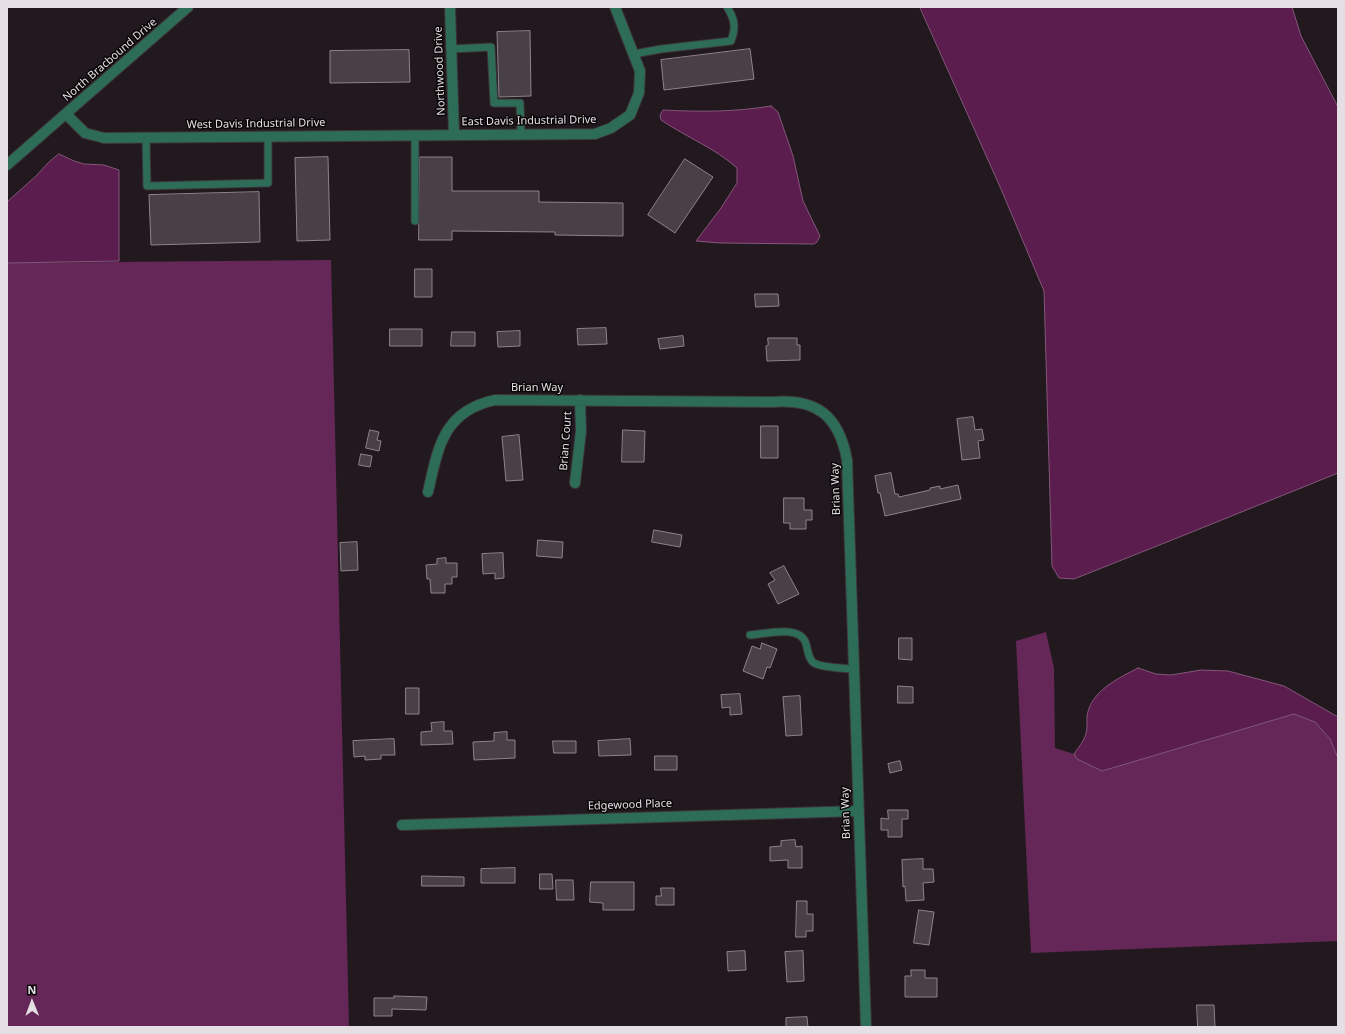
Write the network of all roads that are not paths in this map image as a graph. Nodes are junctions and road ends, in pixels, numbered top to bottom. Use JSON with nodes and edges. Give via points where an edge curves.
{"nodes":[{"id":1,"x":188,"y":7,"type":"edge"},
{"id":2,"x":450,"y":7,"type":"edge"},
{"id":3,"x":615,"y":7,"type":"edge"},
{"id":4,"x":728,"y":7,"type":"edge"},
{"id":5,"x":451,"y":49,"type":"junction"},
{"id":6,"x":634,"y":54,"type":"junction"},
{"id":7,"x":66,"y":114,"type":"junction"},
{"id":8,"x":454,"y":134,"type":"junction"},
{"id":9,"x":521,"y":134,"type":"junction"},
{"id":10,"x":415,"y":135,"type":"junction"},
{"id":11,"x":268,"y":136,"type":"junction"},
{"id":12,"x":146,"y":138,"type":"junction"},
{"id":13,"x":7,"y":165,"type":"edge"},
{"id":14,"x":415,"y":221,"type":"dead end"},
{"id":15,"x":580,"y":400,"type":"junction"},
{"id":16,"x":575,"y":483,"type":"dead end"},
{"id":17,"x":428,"y":492,"type":"dead end"},
{"id":18,"x":750,"y":635,"type":"dead end"},
{"id":19,"x":854,"y":669,"type":"junction"},
{"id":20,"x":858,"y":811,"type":"junction"},
{"id":21,"x":402,"y":824,"type":"dead end"},
{"id":22,"x":866,"y":1027,"type":"edge"}],
"edges":[{"from":1,"to":7,"type":"street","name":"North Bracbound Drive"},
{"from":2,"to":5,"type":"street","name":"Northwood Drive"},
{"from":3,"to":6,"type":"street","name":"East Davis Industrial Drive"},
{"from":4,"to":6,"type":"lane","via":[[735,31],[731,41]]},
{"from":5,"to":8,"type":"street","name":"Northwood Drive"},
{"from":5,"to":9,"type":"lane","via":[[491,47],[494,103],[520,103]]},
{"from":6,"to":9,"type":"street","name":"East Davis Industrial Drive","via":[[640,71],[639,93],[630,114],[611,128],[595,134]]},
{"from":7,"to":12,"type":"street","name":"West Davis Industrial Drive","via":[[85,132],[104,138]]},
{"from":7,"to":13,"type":"street","name":"North Bracbound Drive"},
{"from":8,"to":9,"type":"street","name":"East Davis Industrial Drive"},
{"from":8,"to":10,"type":"street","name":"West Davis Industrial Drive"},
{"from":10,"to":11,"type":"street","name":"West Davis Industrial Drive"},
{"from":10,"to":14,"type":"lane"},
{"from":11,"to":12,"type":"street","name":"West Davis Industrial Drive"},
{"from":11,"to":12,"type":"lane","via":[[268,183],[147,186]]},
{"from":15,"to":16,"type":"street","name":"Brian Court"},
{"from":15,"to":17,"type":"street","name":"Brian Way","via":[[495,400],[471,408],[460,415],[443,437],[436,455]]},
{"from":15,"to":19,"type":"street","name":"Brian Way","via":[[785,401],[809,405],[830,418],[839,431],[847,460]]},
{"from":18,"to":19,"type":"lane","via":[[786,631],[797,633],[806,642],[813,662],[818,665]]},
{"from":19,"to":20,"type":"street","name":"Brian Way"},
{"from":20,"to":21,"type":"street","name":"Edgewood Place"},
{"from":20,"to":22,"type":"street","name":"Brian Way"}]}
